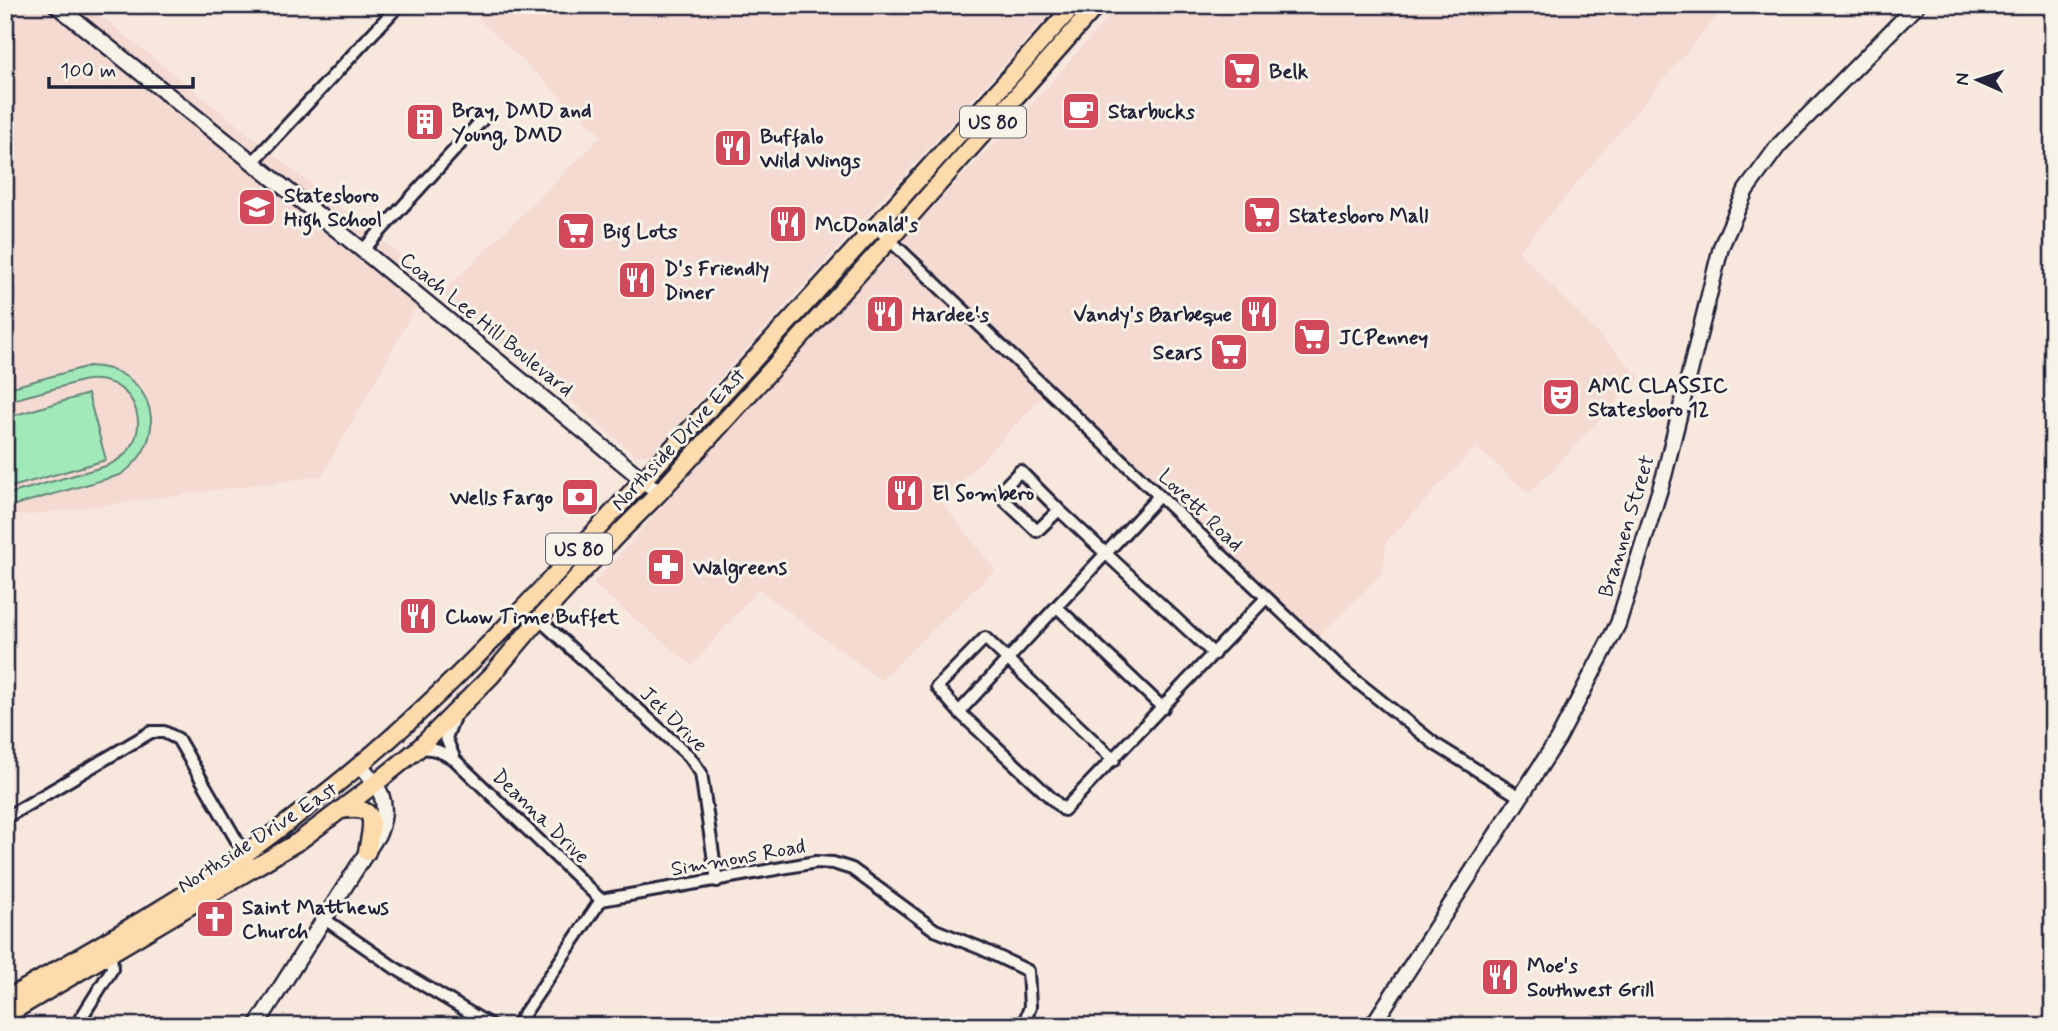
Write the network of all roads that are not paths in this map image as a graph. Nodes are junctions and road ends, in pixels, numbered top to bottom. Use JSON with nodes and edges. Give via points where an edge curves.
{"nodes":[{"id":1,"x":56,"y":5,"type":"edge"},
{"id":2,"x":400,"y":5,"type":"edge"},
{"id":3,"x":1074,"y":5,"type":"edge"},
{"id":4,"x":1097,"y":5,"type":"edge"},
{"id":5,"x":1917,"y":5,"type":"edge"},
{"id":6,"x":482,"y":120,"type":"dead end"},
{"id":7,"x":253,"y":162,"type":"junction"},
{"id":8,"x":876,"y":227,"type":"junction"},
{"id":9,"x":890,"y":240,"type":"junction"},
{"id":10,"x":363,"y":250,"type":"junction"},
{"id":11,"x":643,"y":479,"type":"junction"},
{"id":12,"x":659,"y":493,"type":"junction"},
{"id":13,"x":1158,"y":496,"type":"junction"},
{"id":14,"x":1059,"y":510,"type":"junction"},
{"id":15,"x":1106,"y":554,"type":"junction"},
{"id":16,"x":1266,"y":598,"type":"junction"},
{"id":17,"x":1057,"y":607,"type":"junction"},
{"id":18,"x":539,"y":619,"type":"junction"},
{"id":19,"x":1214,"y":654,"type":"junction"},
{"id":20,"x":1007,"y":659,"type":"junction"},
{"id":21,"x":1163,"y":708,"type":"junction"},
{"id":22,"x":457,"y":711,"type":"junction"},
{"id":23,"x":959,"y":712,"type":"junction"},
{"id":24,"x":418,"y":749,"type":"junction"},
{"id":25,"x":455,"y":760,"type":"junction"},
{"id":26,"x":1114,"y":760,"type":"junction"},
{"id":27,"x":360,"y":765,"type":"junction"},
{"id":28,"x":376,"y":783,"type":"junction"},
{"id":29,"x":1520,"y":797,"type":"junction"},
{"id":30,"x":341,"y":810,"type":"junction"},
{"id":31,"x":5,"y":818,"type":"edge"},
{"id":32,"x":367,"y":852,"type":"junction"},
{"id":33,"x":248,"y":862,"type":"junction"},
{"id":34,"x":717,"y":881,"type":"junction"},
{"id":35,"x":601,"y":900,"type":"junction"},
{"id":36,"x":323,"y":918,"type":"junction"},
{"id":37,"x":111,"y":945,"type":"junction"},
{"id":38,"x":5,"y":1000,"type":"edge"},
{"id":39,"x":5,"y":1016,"type":"edge"},
{"id":40,"x":79,"y":1022,"type":"edge"},
{"id":41,"x":95,"y":1026,"type":"edge"},
{"id":42,"x":257,"y":1026,"type":"edge"},
{"id":43,"x":492,"y":1026,"type":"edge"},
{"id":44,"x":516,"y":1026,"type":"edge"},
{"id":45,"x":1023,"y":1026,"type":"edge"},
{"id":46,"x":1372,"y":1026,"type":"edge"}],
"edges":[{"from":1,"to":7,"type":"street","name":"Coach Lee Hill Boulevard"},
{"from":2,"to":7,"type":"street"},
{"from":3,"to":8,"type":"main road","name":"Northside Drive East","number":"US 80"},
{"from":4,"to":9,"type":"main road","name":"Northside Drive East","number":"US 80"},
{"from":5,"to":29,"type":"street","name":"Brannen Street","via":[[1779,145],[1746,190],[1721,247],[1664,476],[1618,624],[1558,738]]},
{"from":6,"to":10,"type":"street"},
{"from":7,"to":10,"type":"street","name":"Coach Lee Hill Boulevard"},
{"from":8,"to":9,"type":"street","name":"Lovett Road"},
{"from":8,"to":11,"type":"main road","name":"Northside Drive East","number":"US 80"},
{"from":9,"to":12,"type":"main road","name":"Northside Drive East","number":"US 80"},
{"from":9,"to":13,"type":"street","name":"Lovett Road"},
{"from":10,"to":11,"type":"street","name":"Coach Lee Hill Boulevard"},
{"from":11,"to":12,"type":"street","name":"Coach Lee Hill Boulevard"},
{"from":11,"to":27,"type":"main road","name":"Northside Drive East","number":"US 80","via":[[475,660]]},
{"from":12,"to":18,"type":"main road","name":"Northside Drive East","number":"US 80"},
{"from":13,"to":15,"type":"street"},
{"from":13,"to":16,"type":"street","name":"Lovett Road"},
{"from":14,"to":14,"type":"street","via":[[1020,471],[998,494],[1037,531]]},
{"from":14,"to":15,"type":"street"},
{"from":15,"to":17,"type":"street"},
{"from":15,"to":19,"type":"street"},
{"from":16,"to":19,"type":"street"},
{"from":16,"to":29,"type":"street","name":"Lovett Road","via":[[1391,710],[1435,744]]},
{"from":17,"to":20,"type":"street"},
{"from":17,"to":21,"type":"street"},
{"from":18,"to":22,"type":"main road","name":"Northside Drive East","number":"US 80"},
{"from":18,"to":34,"type":"street","name":"Jet Drive","via":[[701,773]]},
{"from":19,"to":21,"type":"street"},
{"from":20,"to":23,"type":"street"},
{"from":20,"to":23,"type":"street","via":[[985,638],[937,687]]},
{"from":20,"to":26,"type":"street"},
{"from":21,"to":26,"type":"street"},
{"from":22,"to":24,"type":"main road","name":"Northside Drive East","number":"US 80"},
{"from":22,"to":25,"type":"street","via":[[446,738]]},
{"from":23,"to":26,"type":"street","via":[[1064,810]]},
{"from":24,"to":25,"type":"street","name":"Deanna Drive","via":[[429,747]]},
{"from":24,"to":28,"type":"main road","name":"Northside Drive East","number":"US 80"},
{"from":25,"to":35,"type":"street","name":"Deanna Drive"},
{"from":27,"to":28,"type":"street"},
{"from":27,"to":33,"type":"main road","name":"Northside Drive East","number":"US 80"},
{"from":28,"to":30,"type":"main road","name":"Northside Drive East","number":"US 80"},
{"from":28,"to":32,"type":"street","via":[[383,796],[384,815]]},
{"from":29,"to":46,"type":"street","name":"Brannen Street"},
{"from":30,"to":32,"type":"main road","via":[[360,808],[370,816]]},
{"from":30,"to":33,"type":"main road","name":"Northside Drive East","number":"US 80","via":[[299,841]]},
{"from":31,"to":33,"type":"street","via":[[151,732],[164,732],[178,739]]},
{"from":32,"to":36,"type":"street"},
{"from":33,"to":37,"type":"main road","name":"Northside Drive East","number":"US 80"},
{"from":34,"to":35,"type":"street","name":"Simmons Road"},
{"from":34,"to":45,"type":"street","name":"Simmons Road","via":[[816,862],[852,869],[935,930],[1028,971],[1030,1007]]},
{"from":35,"to":44,"type":"street"},
{"from":36,"to":42,"type":"street"},
{"from":36,"to":43,"type":"street"},
{"from":37,"to":38,"type":"main road","name":"Northside Drive East","number":"US 80"},
{"from":37,"to":39,"type":"main road","name":"Northside Drive East","number":"US 80"},
{"from":37,"to":40,"type":"street","via":[[112,969]]},
{"from":40,"to":41,"type":"street"}]}
